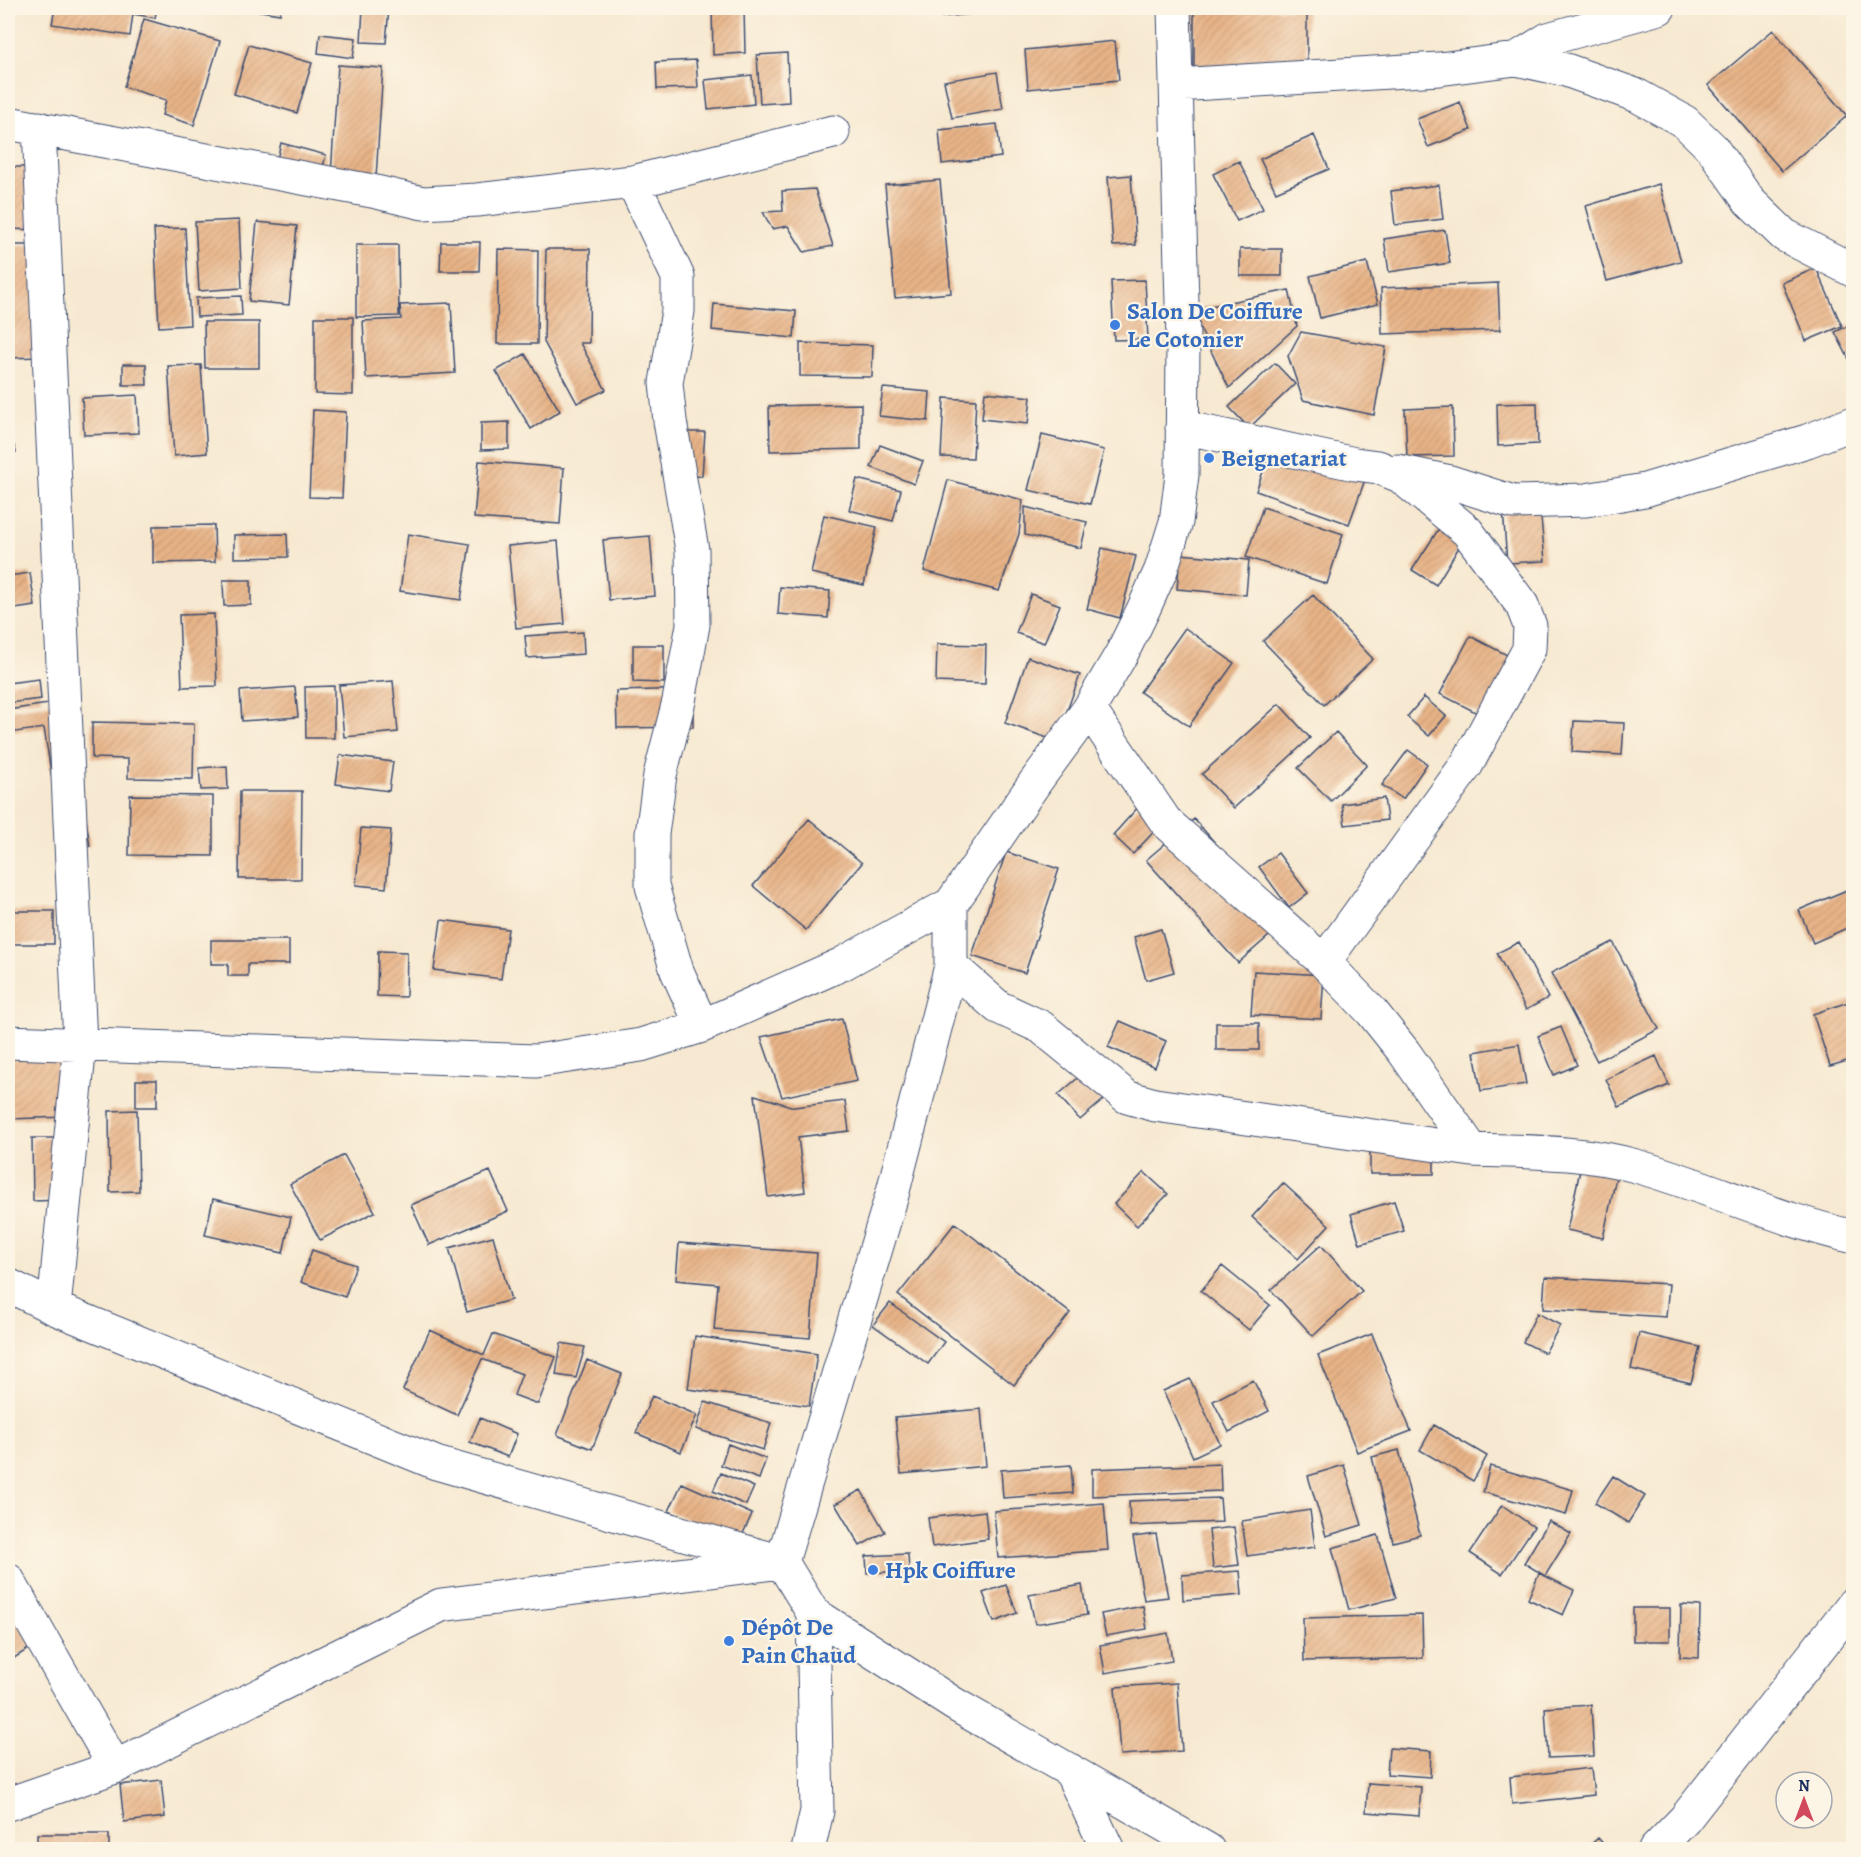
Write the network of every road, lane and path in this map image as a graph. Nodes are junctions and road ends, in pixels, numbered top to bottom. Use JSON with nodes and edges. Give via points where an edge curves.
{"nodes":[{"id":1,"x":1174,"y":8,"type":"edge"},
{"id":2,"x":1659,"y":8,"type":"edge"},
{"id":3,"x":1516,"y":59,"type":"junction"},
{"id":4,"x":1176,"y":85,"type":"junction"},
{"id":5,"x":23,"y":125,"type":"edge"},
{"id":6,"x":833,"y":132,"type":"dead end"},
{"id":7,"x":633,"y":182,"type":"junction"},
{"id":8,"x":1854,"y":271,"type":"edge"},
{"id":9,"x":1854,"y":423,"type":"edge"},
{"id":10,"x":1182,"y":427,"type":"junction"},
{"id":11,"x":1378,"y":467,"type":"junction"},
{"id":12,"x":1089,"y":709,"type":"junction"},
{"id":13,"x":951,"y":904,"type":"junction"},
{"id":14,"x":1324,"y":962,"type":"junction"},
{"id":15,"x":951,"y":966,"type":"junction"},
{"id":16,"x":702,"y":1026,"type":"junction"},
{"id":17,"x":8,"y":1042,"type":"edge"},
{"id":18,"x":80,"y":1044,"type":"junction"},
{"id":19,"x":1472,"y":1150,"type":"junction"},
{"id":20,"x":1854,"y":1237,"type":"edge"},
{"id":21,"x":8,"y":1285,"type":"edge"},
{"id":22,"x":54,"y":1308,"type":"junction"},
{"id":23,"x":782,"y":1562,"type":"junction"},
{"id":24,"x":8,"y":1580,"type":"edge"},
{"id":25,"x":1854,"y":1603,"type":"edge"},
{"id":26,"x":813,"y":1613,"type":"junction"},
{"id":27,"x":115,"y":1767,"type":"junction"},
{"id":28,"x":1070,"y":1770,"type":"junction"},
{"id":29,"x":8,"y":1804,"type":"edge"},
{"id":30,"x":808,"y":1850,"type":"edge"},
{"id":31,"x":1108,"y":1850,"type":"edge"},
{"id":32,"x":1208,"y":1850,"type":"edge"},
{"id":33,"x":1655,"y":1850,"type":"edge"}],
"edges":[{"from":1,"to":4,"type":"street"},
{"from":2,"to":3,"type":"street","via":[[1548,39]]},
{"from":3,"to":4,"type":"street","via":[[1439,69]]},
{"from":3,"to":8,"type":"street","via":[[1566,70],[1628,93],[1685,122],[1712,148],[1749,201],[1784,235]]},
{"from":4,"to":10,"type":"street"},
{"from":5,"to":7,"type":"street","via":[[423,203]]},
{"from":5,"to":18,"type":"street"},
{"from":6,"to":7,"type":"street"},
{"from":7,"to":16,"type":"street","via":[[678,277],[678,311],[666,383],[692,550],[693,625],[660,775],[652,834],[652,886],[677,971]]},
{"from":9,"to":11,"type":"street","via":[[1645,490],[1586,500],[1513,502],[1450,482]]},
{"from":10,"to":11,"type":"street"},
{"from":10,"to":12,"type":"street","via":[[1182,476],[1176,522],[1161,570],[1122,653]]},
{"from":11,"to":14,"type":"street","via":[[1400,476],[1467,531],[1522,605],[1530,626],[1528,649],[1467,764]]},
{"from":12,"to":13,"type":"street"},
{"from":12,"to":14,"type":"street","via":[[1166,822]]},
{"from":13,"to":15,"type":"street"},
{"from":13,"to":16,"type":"street","via":[[842,963]]},
{"from":14,"to":19,"type":"street","via":[[1379,1020]]},
{"from":15,"to":19,"type":"street","via":[[998,1007],[1041,1027],[1127,1097],[1155,1105]]},
{"from":15,"to":23,"type":"street","via":[[892,1195]]},
{"from":16,"to":18,"type":"street","via":[[641,1045],[536,1060]]},
{"from":17,"to":18,"type":"street"},
{"from":18,"to":22,"type":"street"},
{"from":19,"to":20,"type":"street","via":[[1590,1155],[1635,1165],[1815,1228]]},
{"from":21,"to":22,"type":"street"},
{"from":22,"to":23,"type":"street","via":[[436,1463]]},
{"from":23,"to":26,"type":"street"},
{"from":23,"to":27,"type":"street","via":[[441,1605]]},
{"from":24,"to":27,"type":"street"},
{"from":25,"to":33,"type":"street","via":[[1685,1818]]},
{"from":26,"to":28,"type":"street","via":[[954,1704]]},
{"from":26,"to":30,"type":"street","via":[[817,1811]]},
{"from":27,"to":29,"type":"street"},
{"from":28,"to":31,"type":"street"},
{"from":28,"to":32,"type":"street"}]}
